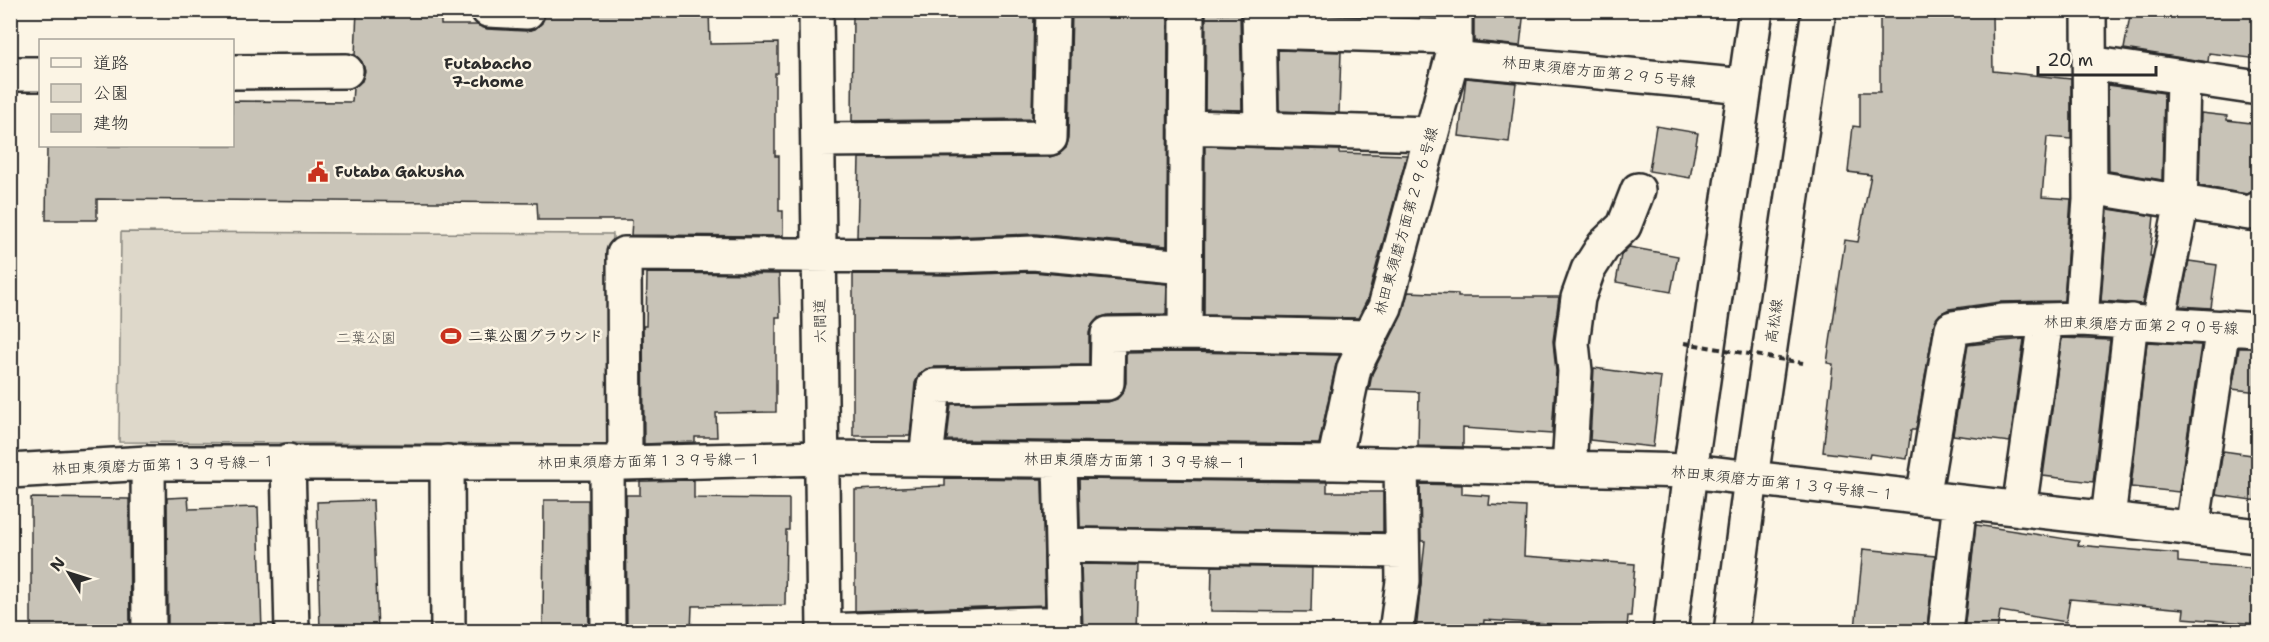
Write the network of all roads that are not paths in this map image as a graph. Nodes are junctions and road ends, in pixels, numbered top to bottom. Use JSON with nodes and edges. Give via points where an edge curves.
{"nodes":[{"id":1,"x":488,"y":10,"type":"edge"},
{"id":2,"x":816,"y":10,"type":"edge"},
{"id":3,"x":1053,"y":10,"type":"edge"},
{"id":4,"x":1187,"y":10,"type":"edge"},
{"id":5,"x":1756,"y":10,"type":"edge"},
{"id":6,"x":1819,"y":10,"type":"edge"},
{"id":7,"x":2089,"y":10,"type":"edge"},
{"id":8,"x":526,"y":12,"type":"edge"},
{"id":9,"x":1260,"y":21,"type":"edge"},
{"id":10,"x":1454,"y":35,"type":"edge"},
{"id":11,"x":2089,"y":63,"type":"junction"},
{"id":12,"x":346,"y":71,"type":"dead end"},
{"id":13,"x":234,"y":72,"type":"edge"},
{"id":14,"x":10,"y":74,"type":"edge"},
{"id":15,"x":39,"y":74,"type":"edge"},
{"id":16,"x":2183,"y":77,"type":"junction"},
{"id":17,"x":1745,"y":86,"type":"junction"},
{"id":18,"x":2259,"y":88,"type":"edge"},
{"id":19,"x":1186,"y":127,"type":"junction"},
{"id":20,"x":1261,"y":129,"type":"junction"},
{"id":21,"x":1431,"y":134,"type":"junction"},
{"id":22,"x":818,"y":140,"type":"junction"},
{"id":23,"x":2090,"y":188,"type":"junction"},
{"id":24,"x":1638,"y":190,"type":"dead end"},
{"id":25,"x":2180,"y":202,"type":"junction"},
{"id":26,"x":2259,"y":209,"type":"edge"},
{"id":27,"x":819,"y":255,"type":"junction"},
{"id":28,"x":1185,"y":267,"type":"junction"},
{"id":29,"x":2081,"y":319,"type":"junction"},
{"id":30,"x":2046,"y":320,"type":"junction"},
{"id":31,"x":2144,"y":322,"type":"junction"},
{"id":32,"x":2223,"y":327,"type":"junction"},
{"id":33,"x":2259,"y":330,"type":"edge"},
{"id":34,"x":1185,"y":333,"type":"junction"},
{"id":35,"x":1370,"y":337,"type":"junction"},
{"id":36,"x":822,"y":458,"type":"junction"},
{"id":37,"x":926,"y":459,"type":"junction"},
{"id":38,"x":1060,"y":460,"type":"junction"},
{"id":39,"x":288,"y":461,"type":"junction"},
{"id":40,"x":447,"y":462,"type":"junction"},
{"id":41,"x":148,"y":463,"type":"junction"},
{"id":42,"x":1334,"y":463,"type":"junction"},
{"id":43,"x":616,"y":464,"type":"junction"},
{"id":44,"x":1401,"y":464,"type":"junction"},
{"id":45,"x":1569,"y":468,"type":"junction"},
{"id":46,"x":10,"y":471,"type":"edge"},
{"id":47,"x":1690,"y":471,"type":"junction"},
{"id":48,"x":1751,"y":478,"type":"junction"},
{"id":49,"x":1923,"y":498,"type":"junction"},
{"id":50,"x":1960,"y":502,"type":"junction"},
{"id":51,"x":2019,"y":508,"type":"junction"},
{"id":52,"x":2108,"y":519,"type":"junction"},
{"id":53,"x":2192,"y":529,"type":"junction"},
{"id":54,"x":2259,"y":536,"type":"edge"},
{"id":55,"x":1062,"y":545,"type":"junction"},
{"id":56,"x":1402,"y":551,"type":"junction"},
{"id":57,"x":1064,"y":627,"type":"edge"},
{"id":58,"x":824,"y":631,"type":"edge"},
{"id":59,"x":149,"y":632,"type":"edge"},
{"id":60,"x":292,"y":632,"type":"edge"},
{"id":61,"x":448,"y":632,"type":"edge"},
{"id":62,"x":608,"y":632,"type":"edge"},
{"id":63,"x":1396,"y":632,"type":"edge"},
{"id":64,"x":1670,"y":632,"type":"edge"},
{"id":65,"x":1731,"y":632,"type":"edge"},
{"id":66,"x":1945,"y":632,"type":"edge"}],
"edges":[{"from":1,"to":8,"type":"street"},
{"from":2,"to":22,"type":"street","name":"六間道"},
{"from":3,"to":22,"type":"street","via":[[1050,138]]},
{"from":4,"to":19,"type":"street"},
{"from":5,"to":17,"type":"street"},
{"from":6,"to":48,"type":"street","name":"高松線"},
{"from":7,"to":11,"type":"street"},
{"from":9,"to":10,"type":"street","name":"林田東須磨方面第２９５号線"},
{"from":9,"to":20,"type":"street"},
{"from":10,"to":17,"type":"street","name":"林田東須磨方面第２９５号線"},
{"from":10,"to":21,"type":"street","name":"林田東須磨方面第２９６号線"},
{"from":11,"to":16,"type":"street"},
{"from":11,"to":23,"type":"street"},
{"from":12,"to":13,"type":"street"},
{"from":14,"to":15,"type":"street"},
{"from":16,"to":18,"type":"street"},
{"from":16,"to":25,"type":"street"},
{"from":17,"to":47,"type":"street"},
{"from":19,"to":20,"type":"street"},
{"from":19,"to":28,"type":"street"},
{"from":20,"to":21,"type":"street"},
{"from":21,"to":35,"type":"street","name":"林田東須磨方面第２９６号線","via":[[1385,307]]},
{"from":22,"to":27,"type":"street","name":"六間道"},
{"from":23,"to":25,"type":"street"},
{"from":23,"to":29,"type":"street"},
{"from":24,"to":45,"type":"street","via":[[1624,226],[1604,245],[1588,270],[1578,298],[1572,344],[1575,371]]},
{"from":25,"to":26,"type":"street","via":[[2249,213]]},
{"from":25,"to":31,"type":"street"},
{"from":27,"to":28,"type":"street","via":[[1033,253]]},
{"from":27,"to":36,"type":"street","name":"六間道"},
{"from":27,"to":43,"type":"street","via":[[624,254]]},
{"from":28,"to":34,"type":"street"},
{"from":29,"to":30,"type":"street","name":"林田東須磨方面第２９０号線"},
{"from":29,"to":31,"type":"street","name":"林田東須磨方面第２９０号線"},
{"from":30,"to":49,"type":"street","name":"林田東須磨方面第２９０号線","via":[[1952,328]]},
{"from":30,"to":51,"type":"street"},
{"from":31,"to":32,"type":"street","name":"林田東須磨方面第２９０号線"},
{"from":31,"to":52,"type":"street"},
{"from":32,"to":33,"type":"street","name":"林田東須磨方面第２９０号線"},
{"from":32,"to":53,"type":"street"},
{"from":34,"to":35,"type":"street"},
{"from":34,"to":37,"type":"street","via":[[1108,334],[1107,383],[934,386]]},
{"from":35,"to":42,"type":"street","name":"林田東須磨方面第２９６号線","via":[[1354,368]]},
{"from":36,"to":37,"type":"street","name":"林田東須磨方面第１３９号線－１"},
{"from":36,"to":43,"type":"street","name":"林田東須磨方面第１３９号線－１"},
{"from":36,"to":58,"type":"street","name":"六間道"},
{"from":37,"to":38,"type":"street","name":"林田東須磨方面第１３９号線－１"},
{"from":38,"to":42,"type":"street","name":"林田東須磨方面第１３９号線－１"},
{"from":38,"to":55,"type":"street"},
{"from":39,"to":40,"type":"street","name":"林田東須磨方面第１３９号線－１"},
{"from":39,"to":41,"type":"street","name":"林田東須磨方面第１３９号線－１"},
{"from":39,"to":60,"type":"street"},
{"from":40,"to":43,"type":"street","name":"林田東須磨方面第１３９号線－１"},
{"from":40,"to":61,"type":"street"},
{"from":41,"to":46,"type":"street","name":"林田東須磨方面第１３９号線－１"},
{"from":41,"to":59,"type":"street"},
{"from":42,"to":44,"type":"street","name":"林田東須磨方面第１３９号線－１"},
{"from":43,"to":62,"type":"street"},
{"from":44,"to":45,"type":"street","name":"林田東須磨方面第１３９号線－１"},
{"from":44,"to":56,"type":"street"},
{"from":45,"to":47,"type":"street","name":"林田東須磨方面第１３９号線－１"},
{"from":47,"to":48,"type":"street","name":"林田東須磨方面第１３９号線－１"},
{"from":47,"to":64,"type":"street"},
{"from":48,"to":49,"type":"street","name":"林田東須磨方面第１３９号線－１"},
{"from":48,"to":65,"type":"street","name":"高松線"},
{"from":49,"to":50,"type":"street","name":"林田東須磨方面第１３９号線－１"},
{"from":50,"to":51,"type":"street","name":"林田東須磨方面第１３９号線－１"},
{"from":50,"to":66,"type":"street"},
{"from":51,"to":52,"type":"street","name":"林田東須磨方面第１３９号線－１"},
{"from":52,"to":53,"type":"street","name":"林田東須磨方面第１３９号線－１"},
{"from":53,"to":54,"type":"street","name":"林田東須磨方面第１３９号線－１"},
{"from":55,"to":56,"type":"street"},
{"from":55,"to":57,"type":"street"},
{"from":56,"to":63,"type":"street","via":[[1403,581]]},
{"from":57,"to":58,"type":"street"}]}
